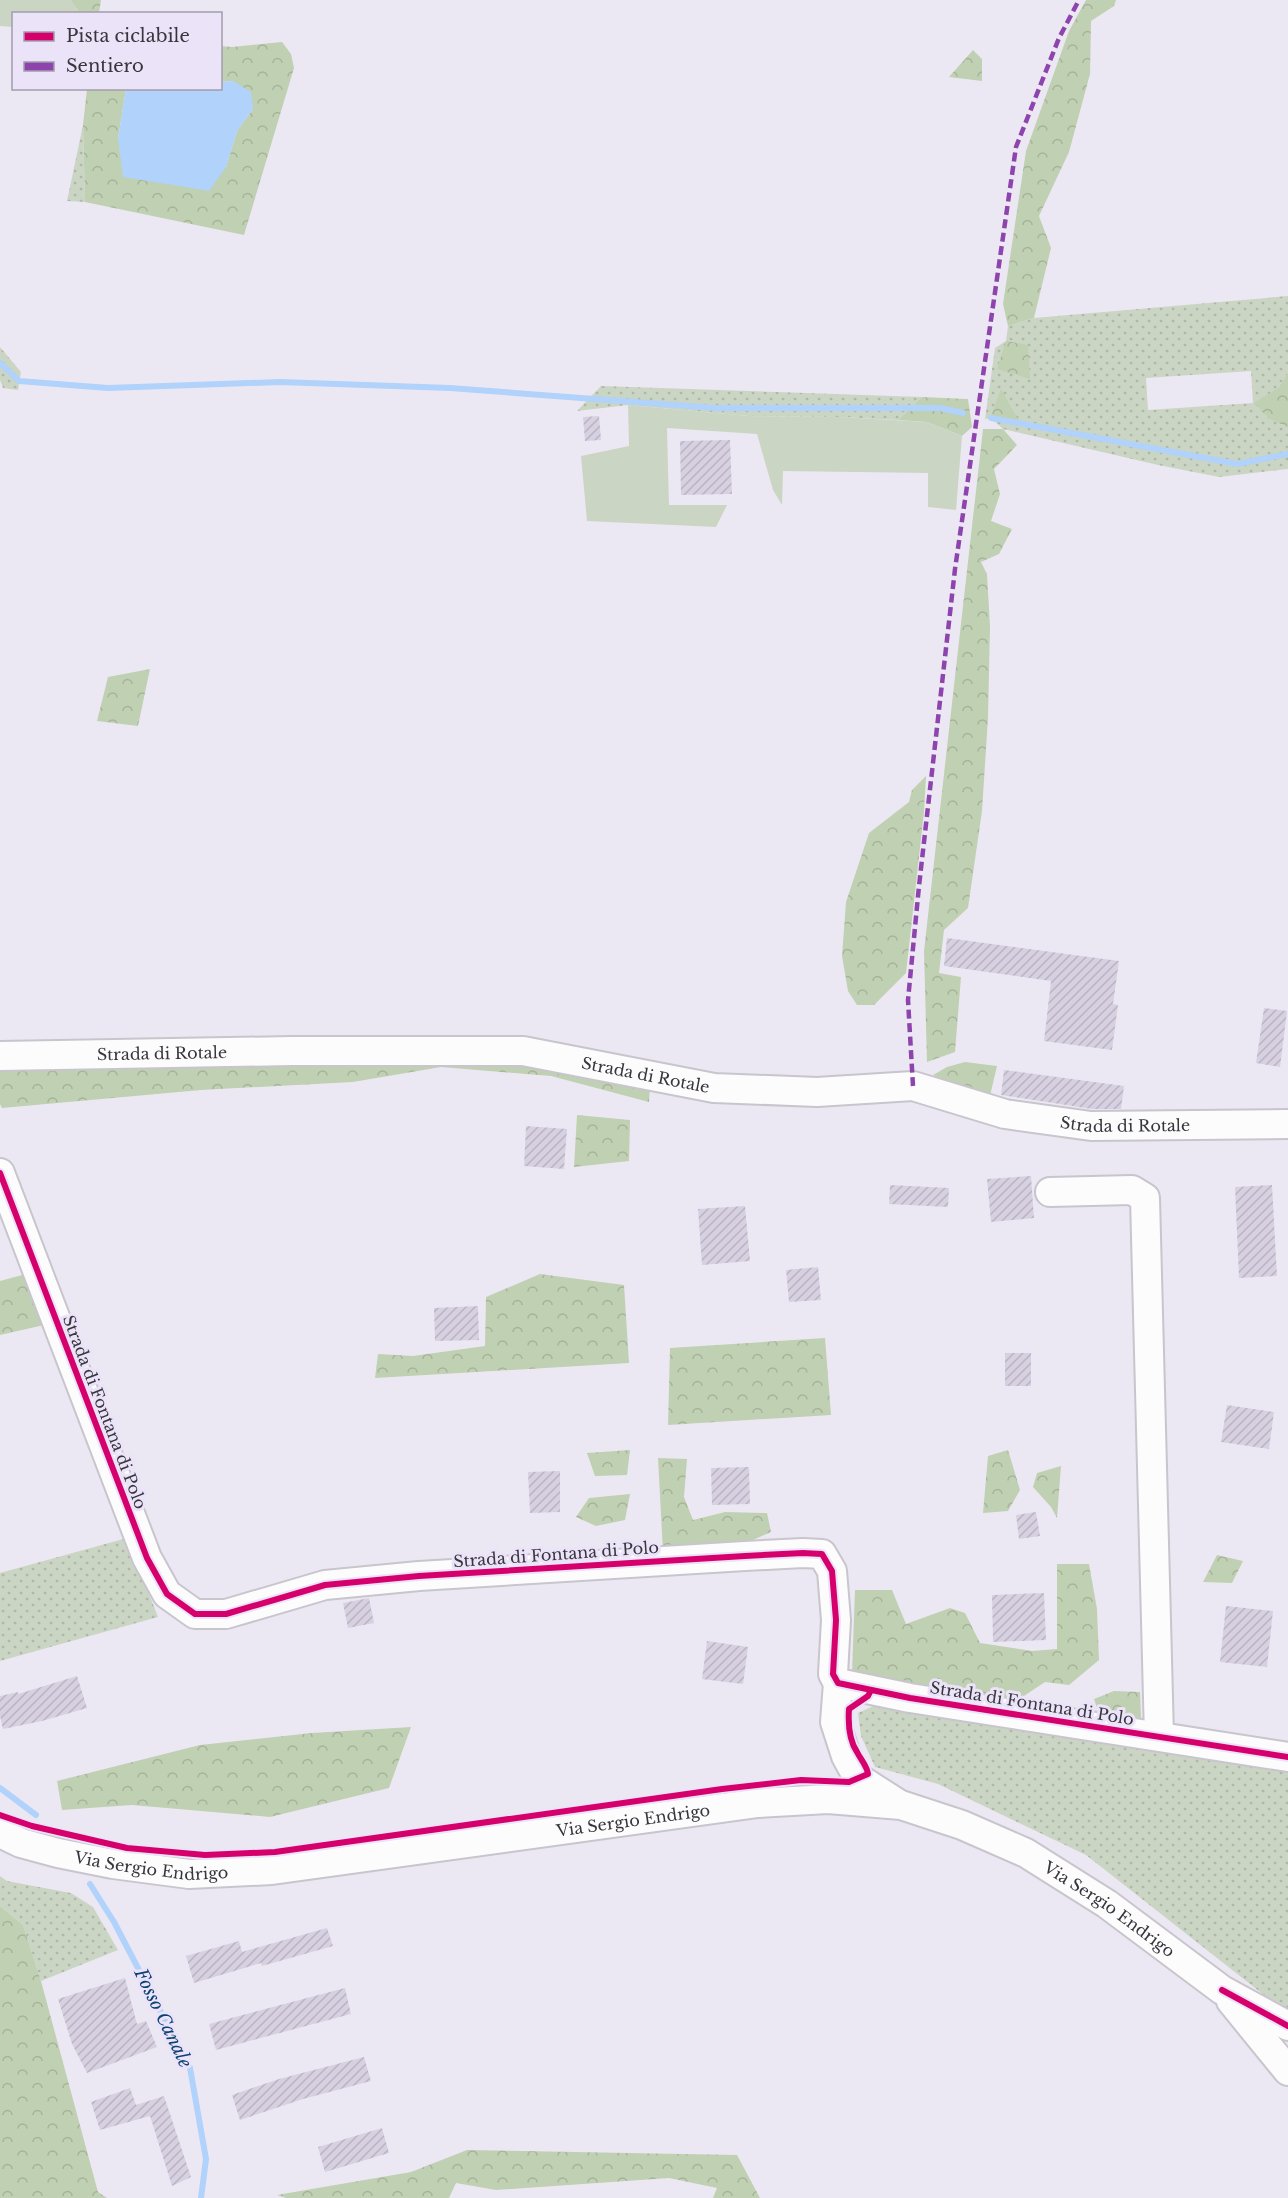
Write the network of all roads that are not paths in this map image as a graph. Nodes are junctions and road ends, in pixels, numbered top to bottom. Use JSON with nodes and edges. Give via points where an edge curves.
{"nodes":[{"id":1,"x":0,"y":1056,"type":"edge"},
{"id":2,"x":1288,"y":1124,"type":"edge"},
{"id":3,"x":0,"y":1173,"type":"edge"},
{"id":4,"x":1050,"y":1192,"type":"dead end"},
{"id":5,"x":838,"y":1683,"type":"junction"},
{"id":6,"x":1159,"y":1736,"type":"junction"},
{"id":7,"x":1275,"y":1755,"type":"edge"},
{"id":8,"x":1288,"y":1779,"type":"edge"},
{"id":9,"x":901,"y":1805,"type":"junction"},
{"id":10,"x":0,"y":1833,"type":"edge"},
{"id":11,"x":1222,"y":1990,"type":"junction"},
{"id":12,"x":1288,"y":2026,"type":"edge"},
{"id":13,"x":1288,"y":2071,"type":"edge"}],
"edges":[{"from":1,"to":2,"type":"street","name":"Strada di Rotale","via":[[523,1050],[714,1088],[817,1092],[913,1086],[1005,1113],[1091,1126]]},
{"from":3,"to":5,"type":"street","name":"Strada di Fontana di Polo","via":[[147,1558],[167,1594],[195,1614],[226,1614],[325,1585],[419,1576],[822,1554],[832,1571],[836,1620],[833,1674]]},
{"from":4,"to":6,"type":"street","name":"Strada di Fontana di Polo","via":[[1132,1190],[1145,1198]]},
{"from":5,"to":6,"type":"street","name":"Strada di Fontana di Polo"},
{"from":5,"to":9,"type":"street","via":[[835,1722],[846,1756],[858,1778]]},
{"from":6,"to":7,"type":"street","name":"Strada di Fontana di Polo"},
{"from":7,"to":8,"type":"street","name":"Strada di Fontana di Polo"},
{"from":9,"to":10,"type":"street","name":"Via Sergio Endrigo","via":[[828,1799],[758,1803],[272,1870],[189,1874],[58,1853]]},
{"from":9,"to":11,"type":"street","name":"Via Sergio Endrigo","via":[[962,1825],[1026,1853],[1107,1904]]},
{"from":11,"to":12,"type":"street","name":"Via Sergio Endrigo"},
{"from":11,"to":13,"type":"street","name":"Via Sergio Endrigo"}]}
